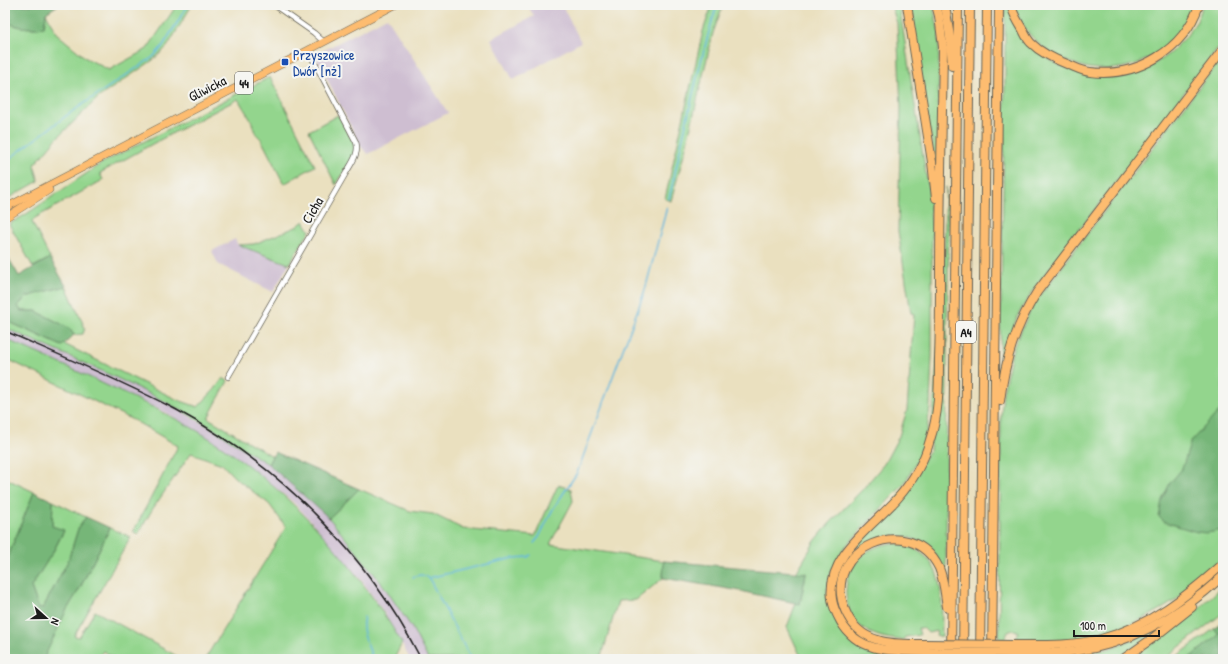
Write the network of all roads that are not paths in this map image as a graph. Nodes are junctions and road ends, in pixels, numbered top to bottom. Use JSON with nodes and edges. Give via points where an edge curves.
{"nodes":[{"id":1,"x":274,"y":5,"type":"edge"},
{"id":2,"x":395,"y":5,"type":"edge"},
{"id":3,"x":907,"y":5,"type":"edge"},
{"id":4,"x":936,"y":5,"type":"edge"},
{"id":5,"x":945,"y":5,"type":"edge"},
{"id":6,"x":958,"y":5,"type":"edge"},
{"id":7,"x":970,"y":5,"type":"edge"},
{"id":8,"x":987,"y":5,"type":"edge"},
{"id":9,"x":1000,"y":5,"type":"edge"},
{"id":10,"x":1011,"y":5,"type":"edge"},
{"id":11,"x":1199,"y":5,"type":"edge"},
{"id":12,"x":324,"y":42,"type":"junction"},
{"id":13,"x":1223,"y":49,"type":"edge"},
{"id":14,"x":308,"y":50,"type":"junction"},
{"id":15,"x":956,"y":114,"type":"junction"},
{"id":16,"x":94,"y":161,"type":"junction"},
{"id":17,"x":5,"y":208,"type":"edge"},
{"id":18,"x":5,"y":218,"type":"edge"},
{"id":19,"x":940,"y":232,"type":"junction"},
{"id":20,"x":228,"y":377,"type":"dead end"},
{"id":21,"x":994,"y":439,"type":"junction"},
{"id":22,"x":1223,"y":564,"type":"edge"},
{"id":23,"x":1221,"y":578,"type":"edge"},
{"id":24,"x":951,"y":637,"type":"junction"},
{"id":25,"x":926,"y":648,"type":"junction"},
{"id":26,"x":1013,"y":649,"type":"junction"},
{"id":27,"x":950,"y":659,"type":"edge"},
{"id":28,"x":963,"y":659,"type":"edge"},
{"id":29,"x":980,"y":659,"type":"edge"},
{"id":30,"x":992,"y":659,"type":"edge"},
{"id":31,"x":1123,"y":659,"type":"edge"}],
"edges":[{"from":1,"to":12,"type":"street"},
{"from":2,"to":12,"type":"main road","name":"Gliwicka","number":"44"},
{"from":3,"to":19,"type":"highway","via":[[932,162]]},
{"from":4,"to":19,"type":"highway","via":[[943,47]]},
{"from":5,"to":15,"type":"highway"},
{"from":6,"to":15,"type":"highway"},
{"from":7,"to":28,"type":"highway","number":"A4"},
{"from":8,"to":29,"type":"highway","number":"A4"},
{"from":9,"to":21,"type":"highway"},
{"from":10,"to":11,"type":"highway","via":[[1030,42],[1052,58],[1084,70],[1119,72],[1148,63],[1174,44],[1186,30]]},
{"from":12,"to":14,"type":"main road","name":"Gliwicka","number":"44"},
{"from":13,"to":21,"type":"highway","via":[[1043,284],[1026,310],[1006,363]]},
{"from":14,"to":16,"type":"main road","name":"Gliwicka","number":"44"},
{"from":14,"to":20,"type":"street","name":"Cicha","via":[[356,142],[357,150],[352,163]]},
{"from":15,"to":24,"type":"highway"},
{"from":16,"to":17,"type":"main road","name":"Gliwicka","number":"44"},
{"from":16,"to":18,"type":"main road","name":"Gliwicka","number":"44"},
{"from":19,"to":25,"type":"highway","via":[[939,393],[938,411],[930,442],[925,457],[908,485],[844,554],[835,571],[832,588],[832,599],[838,618],[857,640],[884,650]]},
{"from":21,"to":30,"type":"highway"},
{"from":22,"to":26,"type":"highway","via":[[1177,603],[1133,628],[1101,639]]},
{"from":23,"to":26,"type":"highway","via":[[1184,608],[1153,628],[1122,641],[1076,651]]},
{"from":23,"to":31,"type":"highway","via":[[1187,613]]},
{"from":24,"to":25,"type":"highway","via":[[942,575],[927,552],[911,542],[895,539],[869,544],[853,557],[844,573],[841,591],[847,614],[869,637]]},
{"from":24,"to":27,"type":"highway"},
{"from":25,"to":26,"type":"highway","bridge":true}]}
